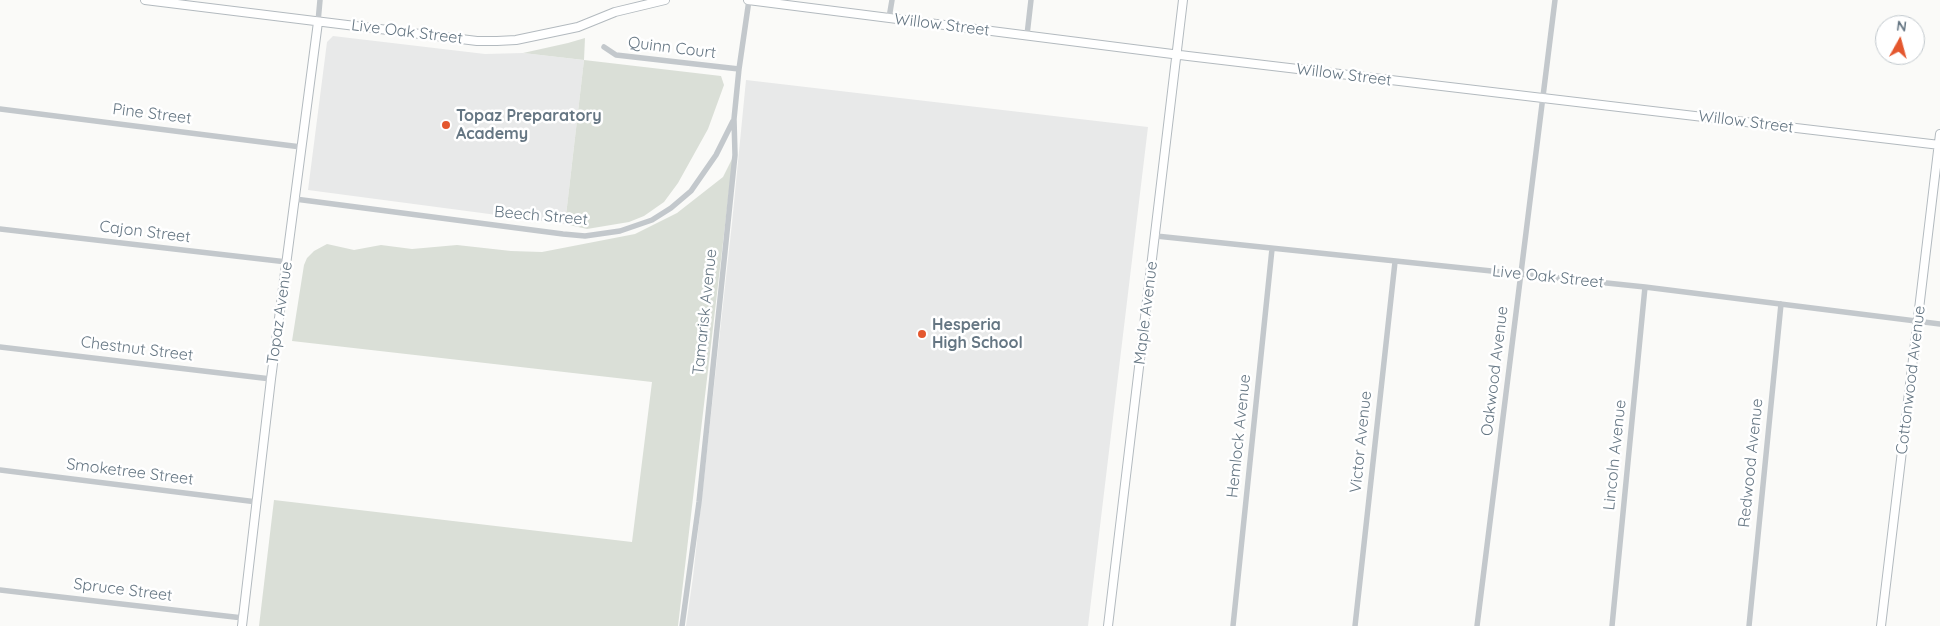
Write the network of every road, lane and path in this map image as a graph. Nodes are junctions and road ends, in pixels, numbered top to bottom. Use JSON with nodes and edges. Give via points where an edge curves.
{"nodes":[{"id":1,"x":145,"y":0,"type":"edge"},
{"id":2,"x":320,"y":0,"type":"edge"},
{"id":3,"x":665,"y":0,"type":"edge"},
{"id":4,"x":749,"y":0,"type":"edge"},
{"id":5,"x":892,"y":0,"type":"edge"},
{"id":6,"x":1030,"y":0,"type":"edge"},
{"id":7,"x":1183,"y":0,"type":"edge"},
{"id":8,"x":1555,"y":0,"type":"edge"},
{"id":9,"x":889,"y":18,"type":"junction"},
{"id":10,"x":318,"y":22,"type":"junction"},
{"id":11,"x":1027,"y":35,"type":"junction"},
{"id":12,"x":604,"y":47,"type":"dead end"},
{"id":13,"x":1176,"y":54,"type":"junction"},
{"id":14,"x":739,"y":69,"type":"junction"},
{"id":15,"x":1542,"y":98,"type":"junction"},
{"id":16,"x":0,"y":108,"type":"edge"},
{"id":17,"x":734,"y":119,"type":"junction"},
{"id":18,"x":1940,"y":134,"type":"edge"},
{"id":19,"x":1939,"y":145,"type":"edge"},
{"id":20,"x":301,"y":147,"type":"junction"},
{"id":21,"x":295,"y":199,"type":"junction"},
{"id":22,"x":0,"y":229,"type":"edge"},
{"id":23,"x":1156,"y":236,"type":"junction"},
{"id":24,"x":1272,"y":249,"type":"junction"},
{"id":25,"x":287,"y":262,"type":"junction"},
{"id":26,"x":1395,"y":262,"type":"junction"},
{"id":27,"x":1521,"y":275,"type":"junction"},
{"id":28,"x":1645,"y":287,"type":"junction"},
{"id":29,"x":1782,"y":304,"type":"junction"},
{"id":30,"x":1918,"y":322,"type":"junction"},
{"id":31,"x":1940,"y":324,"type":"edge"},
{"id":32,"x":0,"y":347,"type":"edge"},
{"id":33,"x":271,"y":379,"type":"junction"},
{"id":34,"x":0,"y":470,"type":"edge"},
{"id":35,"x":257,"y":502,"type":"junction"},
{"id":36,"x":0,"y":590,"type":"edge"},
{"id":37,"x":242,"y":622,"type":"edge"},
{"id":38,"x":682,"y":626,"type":"edge"},
{"id":39,"x":1108,"y":626,"type":"edge"},
{"id":40,"x":1233,"y":626,"type":"edge"},
{"id":41,"x":1355,"y":626,"type":"edge"},
{"id":42,"x":1477,"y":626,"type":"edge"},
{"id":43,"x":1612,"y":626,"type":"edge"},
{"id":44,"x":1749,"y":626,"type":"edge"},
{"id":45,"x":1881,"y":626,"type":"edge"}],
"edges":[{"from":1,"to":10,"type":"street","name":"Live Oak Street"},
{"from":2,"to":10,"type":"street","name":"Topaz Avenue"},
{"from":3,"to":10,"type":"street","name":"Live Oak Street","via":[[615,12],[578,28],[516,40],[478,41]]},
{"from":4,"to":9,"type":"street","name":"Willow Street"},
{"from":4,"to":14,"type":"street","name":"Tamarisk Avenue"},
{"from":5,"to":9,"type":"street"},
{"from":6,"to":11,"type":"street"},
{"from":7,"to":13,"type":"street","name":"Maple Avenue"},
{"from":8,"to":15,"type":"street","name":"Oakwood Avenue"},
{"from":9,"to":11,"type":"street","name":"Willow Street"},
{"from":10,"to":20,"type":"street","name":"Topaz Avenue"},
{"from":11,"to":13,"type":"street","name":"Willow Street"},
{"from":12,"to":14,"type":"street","name":"Quinn Court","via":[[616,55]]},
{"from":13,"to":15,"type":"street","name":"Willow Street"},
{"from":13,"to":23,"type":"street","name":"Maple Avenue"},
{"from":14,"to":17,"type":"street","name":"Tamarisk Avenue"},
{"from":15,"to":19,"type":"street","name":"Willow Street"},
{"from":15,"to":27,"type":"street","name":"Oakwood Avenue"},
{"from":16,"to":20,"type":"street","name":"Pine Street"},
{"from":17,"to":21,"type":"street","name":"Beech Street","via":[[716,155],[691,191],[652,220],[620,231],[584,236],[563,234]]},
{"from":17,"to":38,"type":"street","name":"Tamarisk Avenue","via":[[736,155],[700,492]]},
{"from":18,"to":19,"type":"street","name":"Cottonwood Avenue"},
{"from":19,"to":30,"type":"street","name":"Cottonwood Avenue"},
{"from":20,"to":21,"type":"street","name":"Topaz Avenue"},
{"from":21,"to":25,"type":"street","name":"Topaz Avenue"},
{"from":22,"to":25,"type":"street","name":"Cajon Street"},
{"from":23,"to":24,"type":"street","name":"Live Oak Street"},
{"from":23,"to":39,"type":"street","name":"Maple Avenue"},
{"from":24,"to":26,"type":"street","name":"Live Oak Street"},
{"from":24,"to":40,"type":"street","name":"Hemlock Avenue"},
{"from":25,"to":33,"type":"street","name":"Topaz Avenue"},
{"from":26,"to":27,"type":"street","name":"Live Oak Street"},
{"from":26,"to":41,"type":"street","name":"Victor Avenue"},
{"from":27,"to":28,"type":"street","name":"Live Oak Street"},
{"from":27,"to":42,"type":"street","name":"Oakwood Avenue"},
{"from":28,"to":29,"type":"street","name":"Live Oak Street"},
{"from":28,"to":43,"type":"street","name":"Lincoln Avenue"},
{"from":29,"to":30,"type":"street","name":"Live Oak Street"},
{"from":29,"to":44,"type":"street","name":"Redwood Avenue"},
{"from":30,"to":31,"type":"street","name":"Live Oak Street"},
{"from":30,"to":45,"type":"street","name":"Cottonwood Avenue"},
{"from":32,"to":33,"type":"street","name":"Chestnut Street"},
{"from":33,"to":35,"type":"street","name":"Topaz Avenue"},
{"from":34,"to":35,"type":"street","name":"Smoketree Street"},
{"from":35,"to":37,"type":"street","name":"Topaz Avenue"},
{"from":36,"to":37,"type":"street","name":"Spruce Street"}]}
